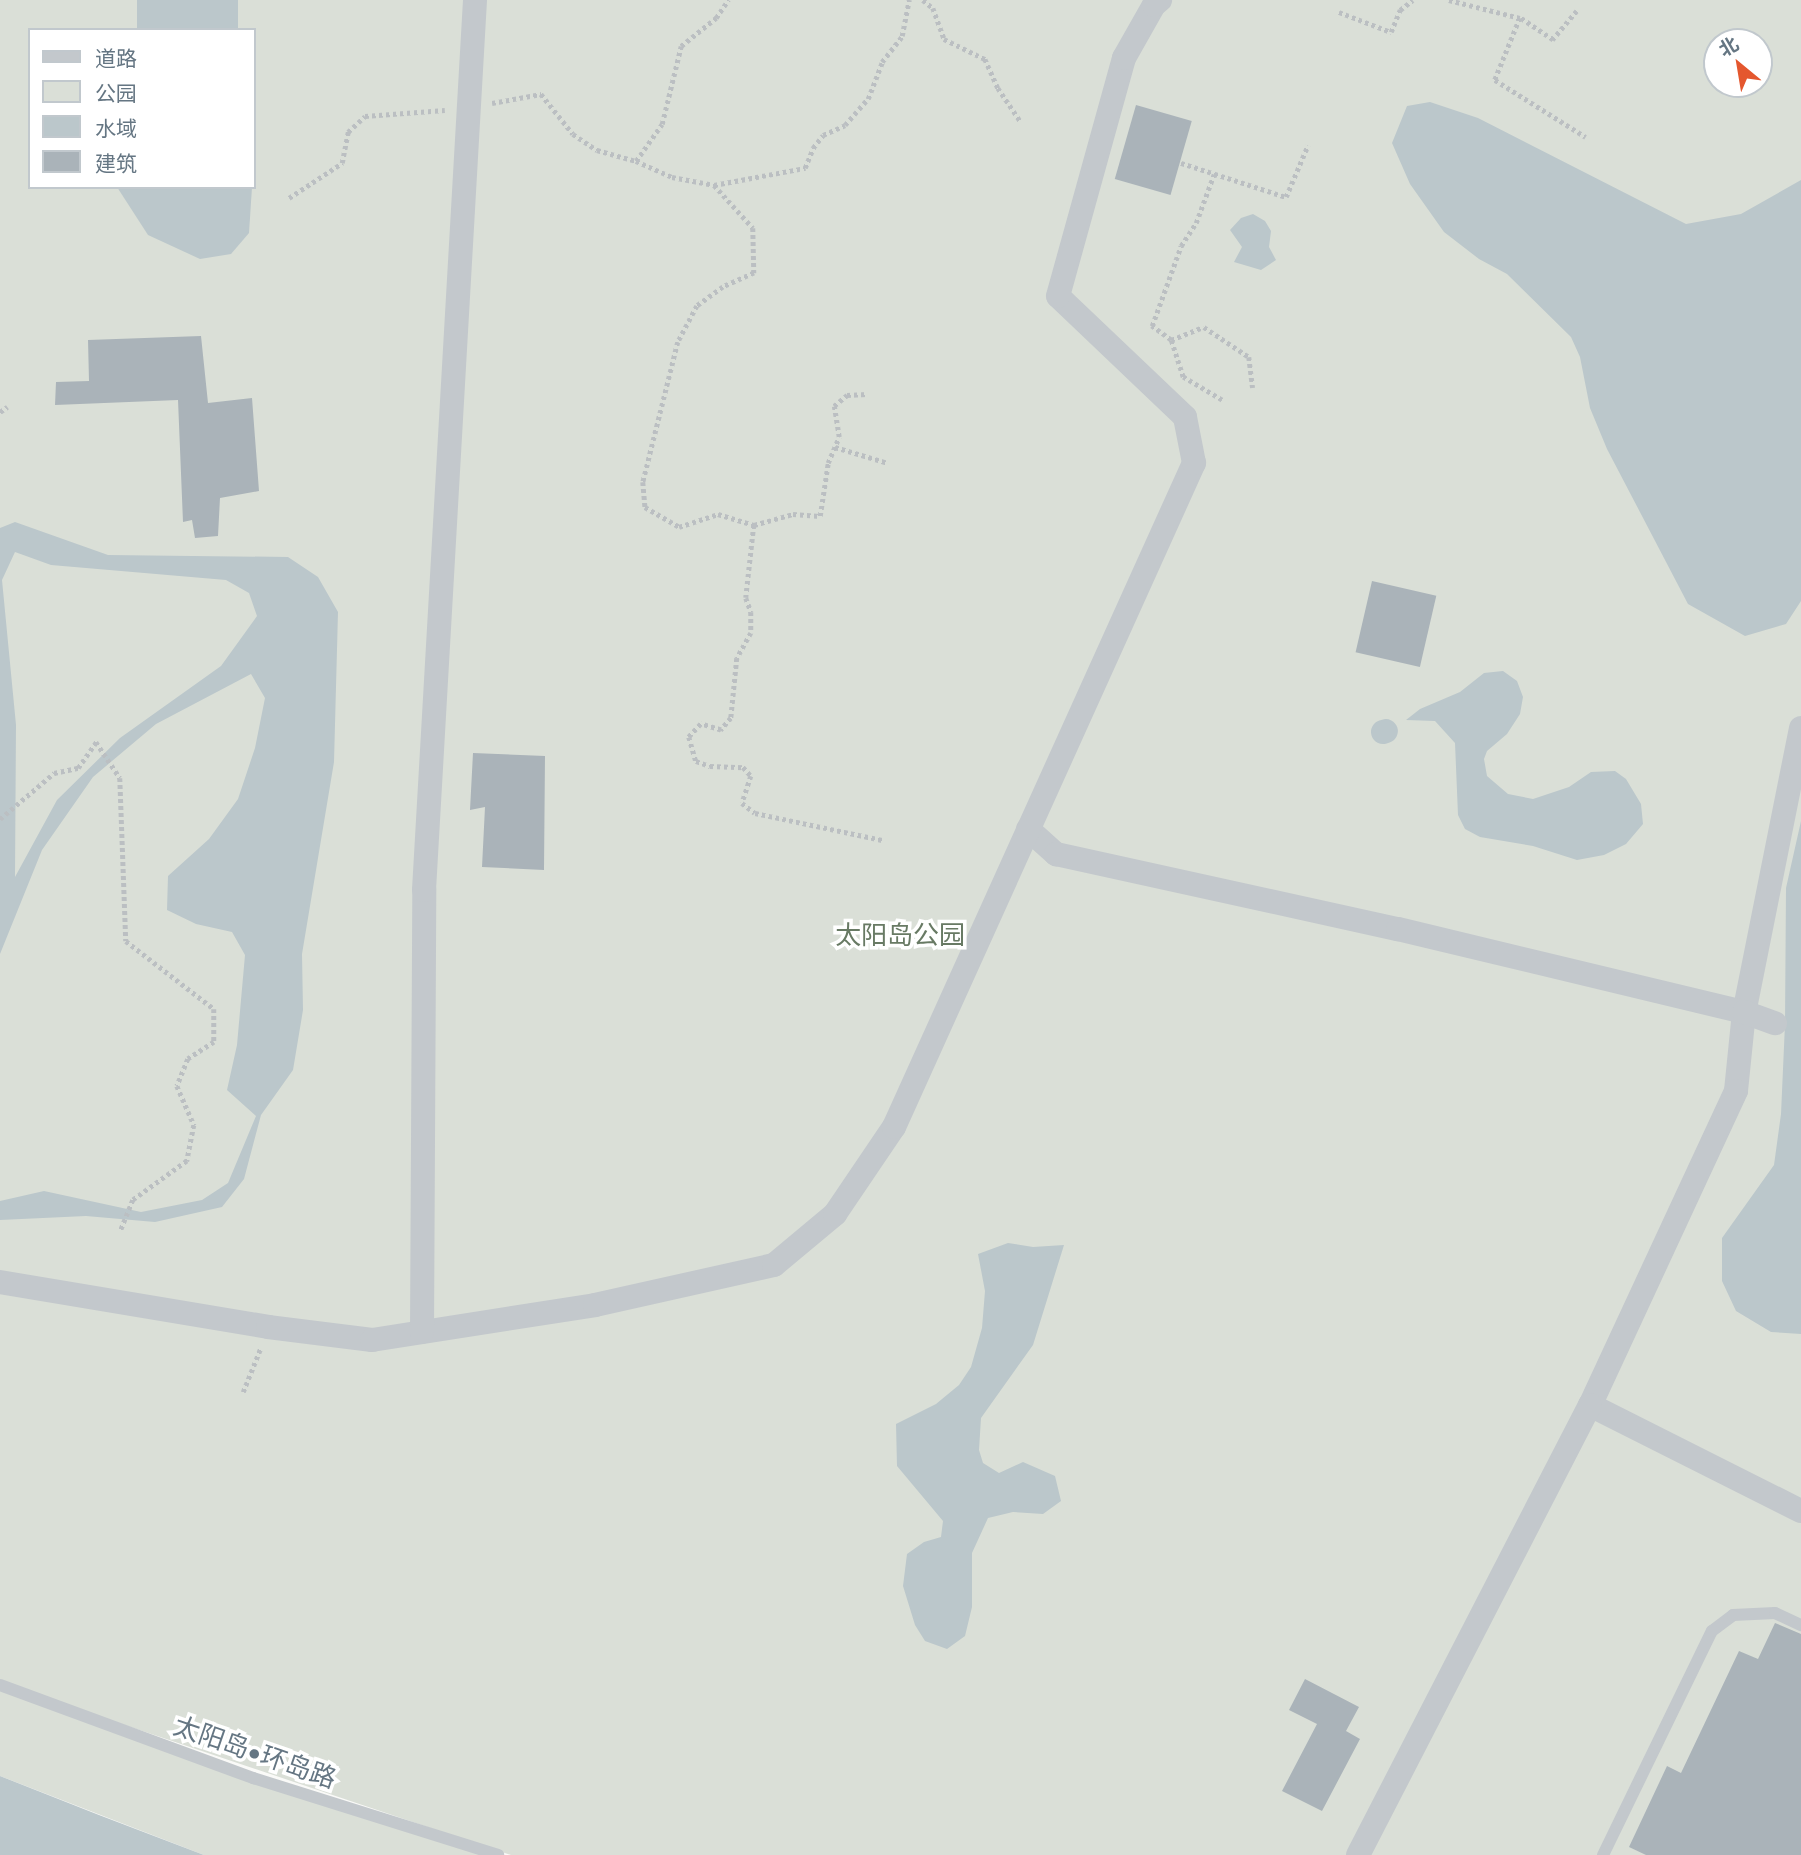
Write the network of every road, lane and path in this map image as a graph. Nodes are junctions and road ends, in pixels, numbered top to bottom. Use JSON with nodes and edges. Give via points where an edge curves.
{"nodes":[{"id":1,"x":475,"y":0,"type":"edge"},
{"id":2,"x":729,"y":0,"type":"edge"},
{"id":3,"x":909,"y":0,"type":"edge"},
{"id":4,"x":923,"y":0,"type":"edge"},
{"id":5,"x":1160,"y":0,"type":"edge"},
{"id":6,"x":1413,"y":0,"type":"edge"},
{"id":7,"x":1449,"y":0,"type":"edge"},
{"id":8,"x":1577,"y":11,"type":"dead end"},
{"id":9,"x":1339,"y":12,"type":"dead end"},
{"id":10,"x":1520,"y":18,"type":"junction"},
{"id":11,"x":469,"y":107,"type":"junction"},
{"id":12,"x":1020,"y":121,"type":"dead end"},
{"id":13,"x":1586,"y":136,"type":"dead end"},
{"id":14,"x":1308,"y":145,"type":"dead end"},
{"id":15,"x":636,"y":161,"type":"junction"},
{"id":16,"x":1181,"y":163,"type":"dead end"},
{"id":17,"x":1214,"y":174,"type":"junction"},
{"id":18,"x":714,"y":185,"type":"junction"},
{"id":19,"x":289,"y":198,"type":"dead end"},
{"id":20,"x":1171,"y":340,"type":"junction"},
{"id":21,"x":1253,"y":388,"type":"dead end"},
{"id":22,"x":867,"y":394,"type":"dead end"},
{"id":23,"x":1222,"y":400,"type":"dead end"},
{"id":24,"x":7,"y":407,"type":"dead end"},
{"id":25,"x":0,"y":412,"type":"edge"},
{"id":26,"x":835,"y":447,"type":"junction"},
{"id":27,"x":888,"y":463,"type":"dead end"},
{"id":28,"x":754,"y":525,"type":"junction"},
{"id":29,"x":1801,"y":728,"type":"edge"},
{"id":30,"x":0,"y":820,"type":"edge"},
{"id":31,"x":1028,"y":829,"type":"junction"},
{"id":32,"x":882,"y":840,"type":"dead end"},
{"id":33,"x":1744,"y":1012,"type":"junction"},
{"id":34,"x":1775,"y":1023,"type":"dead end"},
{"id":35,"x":121,"y":1230,"type":"dead end"},
{"id":36,"x":0,"y":1282,"type":"edge"},
{"id":37,"x":268,"y":1327,"type":"junction"},
{"id":38,"x":422,"y":1332,"type":"junction"},
{"id":39,"x":243,"y":1392,"type":"dead end"},
{"id":40,"x":1590,"y":1405,"type":"junction"},
{"id":41,"x":1801,"y":1510,"type":"edge"},
{"id":42,"x":1801,"y":1625,"type":"edge"},
{"id":43,"x":0,"y":1685,"type":"edge"},
{"id":44,"x":498,"y":1855,"type":"edge"},
{"id":45,"x":1358,"y":1855,"type":"edge"},
{"id":46,"x":1603,"y":1855,"type":"edge"}],
"edges":[{"from":1,"to":11,"type":"street"},
{"from":2,"to":15,"type":"path","via":[[716,18],[681,46],[662,124]]},
{"from":3,"to":18,"type":"path","via":[[902,36],[882,62],[868,99],[845,125],[823,135],[806,168]]},
{"from":4,"to":12,"type":"path","via":[[933,8],[944,39],[985,59]]},
{"from":5,"to":31,"type":"street","via":[[1124,58],[1058,296],[1185,417],[1194,463]]},
{"from":6,"to":9,"type":"path","via":[[1400,10],[1391,32]]},
{"from":7,"to":10,"type":"path"},
{"from":8,"to":10,"type":"path","via":[[1553,40]]},
{"from":10,"to":13,"type":"path","via":[[1495,80]]},
{"from":11,"to":15,"type":"path","via":[[541,94],[573,134],[597,150]]},
{"from":11,"to":19,"type":"path","via":[[365,116],[348,132],[342,163]]},
{"from":11,"to":38,"type":"street","via":[[424,890]]},
{"from":14,"to":17,"type":"path","via":[[1286,197]]},
{"from":15,"to":18,"type":"path","via":[[672,177]]},
{"from":16,"to":17,"type":"path"},
{"from":17,"to":20,"type":"path","via":[[1152,326]]},
{"from":18,"to":28,"type":"path","via":[[753,228],[754,273],[697,306],[678,342],[643,482],[645,507],[678,527],[718,514]]},
{"from":20,"to":21,"type":"path","via":[[1203,327],[1249,357]]},
{"from":20,"to":23,"type":"path","via":[[1183,377]]},
{"from":22,"to":26,"type":"path","via":[[847,395],[834,406],[839,437]]},
{"from":24,"to":25,"type":"path"},
{"from":26,"to":27,"type":"path"},
{"from":26,"to":28,"type":"path","via":[[820,516],[793,514]]},
{"from":28,"to":32,"type":"path","via":[[746,598],[751,633],[737,658],[731,718],[721,730],[701,724],[689,737],[696,761],[743,767],[751,776],[742,803],[755,813]]},
{"from":29,"to":33,"type":"street"},
{"from":30,"to":35,"type":"path","via":[[54,773],[78,768],[96,743],[120,778],[126,941],[214,1009],[214,1042],[188,1059],[177,1086],[194,1125],[187,1161],[133,1200]]},
{"from":31,"to":33,"type":"street","via":[[1056,854]]},
{"from":31,"to":38,"type":"street","via":[[894,1127],[835,1214],[774,1265],[595,1306]]},
{"from":33,"to":34,"type":"street"},
{"from":33,"to":40,"type":"street","via":[[1736,1091]]},
{"from":36,"to":37,"type":"street"},
{"from":37,"to":38,"type":"street","via":[[372,1340]]},
{"from":37,"to":39,"type":"path"},
{"from":40,"to":41,"type":"street"},
{"from":40,"to":45,"type":"street"},
{"from":42,"to":46,"type":"lane","via":[[1775,1613],[1733,1615],[1712,1631]]},
{"from":43,"to":44,"type":"lane","name":"太阳岛•环岛路","via":[[253,1778]]}]}
